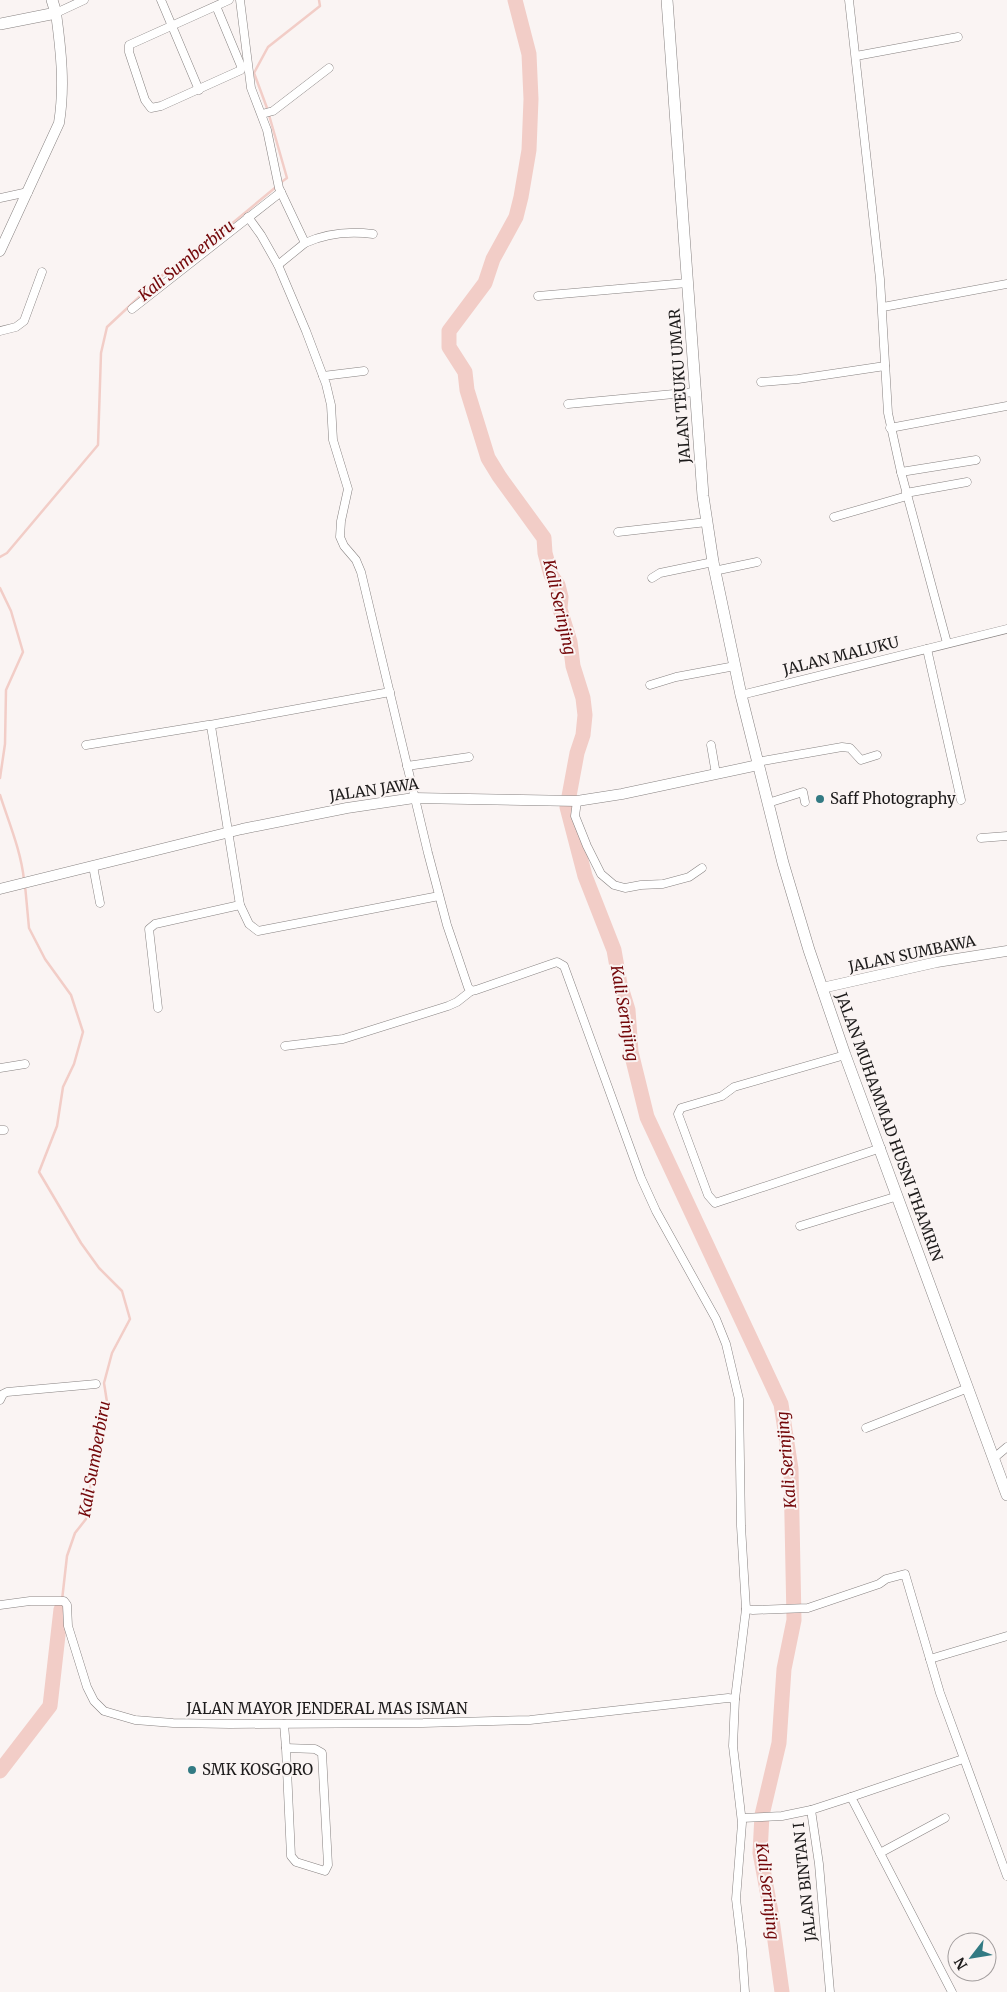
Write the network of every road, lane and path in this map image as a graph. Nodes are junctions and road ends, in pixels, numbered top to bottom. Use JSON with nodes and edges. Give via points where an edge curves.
{"nodes":[{"id":1,"x":52,"y":0,"type":"edge"},
{"id":2,"x":84,"y":0,"type":"edge"},
{"id":3,"x":161,"y":0,"type":"edge"},
{"id":4,"x":229,"y":0,"type":"edge"},
{"id":5,"x":240,"y":0,"type":"edge"},
{"id":6,"x":667,"y":0,"type":"edge"},
{"id":7,"x":849,"y":0,"type":"edge"},
{"id":8,"x":216,"y":6,"type":"junction"},
{"id":9,"x":56,"y":13,"type":"junction"},
{"id":10,"x":0,"y":24,"type":"edge"},
{"id":11,"x":172,"y":24,"type":"junction"},
{"id":12,"x":958,"y":37,"type":"dead end"},
{"id":13,"x":856,"y":56,"type":"junction"},
{"id":14,"x":329,"y":68,"type":"dead end"},
{"id":15,"x":199,"y":90,"type":"junction"},
{"id":16,"x":267,"y":112,"type":"junction"},
{"id":17,"x":279,"y":187,"type":"junction"},
{"id":18,"x":28,"y":192,"type":"junction"},
{"id":19,"x":0,"y":197,"type":"edge"},
{"id":20,"x":248,"y":217,"type":"junction"},
{"id":21,"x":373,"y":234,"type":"dead end"},
{"id":22,"x":306,"y":243,"type":"junction"},
{"id":23,"x":0,"y":251,"type":"edge"},
{"id":24,"x":278,"y":265,"type":"junction"},
{"id":25,"x":42,"y":272,"type":"dead end"},
{"id":26,"x":687,"y":283,"type":"junction"},
{"id":27,"x":1007,"y":284,"type":"edge"},
{"id":28,"x":538,"y":296,"type":"dead end"},
{"id":29,"x":883,"y":307,"type":"junction"},
{"id":30,"x":132,"y":309,"type":"dead end"},
{"id":31,"x":0,"y":331,"type":"edge"},
{"id":32,"x":886,"y":366,"type":"junction"},
{"id":33,"x":364,"y":371,"type":"dead end"},
{"id":34,"x":324,"y":376,"type":"junction"},
{"id":35,"x":761,"y":382,"type":"dead end"},
{"id":36,"x":695,"y":392,"type":"junction"},
{"id":37,"x":568,"y":404,"type":"dead end"},
{"id":38,"x":1007,"y":406,"type":"edge"},
{"id":39,"x":890,"y":428,"type":"junction"},
{"id":40,"x":976,"y":460,"type":"dead end"},
{"id":41,"x":901,"y":472,"type":"junction"},
{"id":42,"x":967,"y":482,"type":"dead end"},
{"id":43,"x":907,"y":495,"type":"junction"},
{"id":44,"x":834,"y":517,"type":"dead end"},
{"id":45,"x":707,"y":522,"type":"junction"},
{"id":46,"x":618,"y":532,"type":"dead end"},
{"id":47,"x":757,"y":562,"type":"dead end"},
{"id":48,"x":714,"y":567,"type":"junction"},
{"id":49,"x":652,"y":578,"type":"dead end"},
{"id":50,"x":1006,"y":629,"type":"edge"},
{"id":51,"x":1007,"y":639,"type":"edge"},
{"id":52,"x":947,"y":643,"type":"junction"},
{"id":53,"x":926,"y":649,"type":"junction"},
{"id":54,"x":735,"y":666,"type":"junction"},
{"id":55,"x":650,"y":685,"type":"dead end"},
{"id":56,"x":390,"y":692,"type":"junction"},
{"id":57,"x":741,"y":695,"type":"junction"},
{"id":58,"x":210,"y":725,"type":"junction"},
{"id":59,"x":86,"y":745,"type":"dead end"},
{"id":60,"x":711,"y":745,"type":"dead end"},
{"id":61,"x":877,"y":756,"type":"dead end"},
{"id":62,"x":469,"y":757,"type":"dead end"},
{"id":63,"x":758,"y":763,"type":"junction"},
{"id":64,"x":407,"y":766,"type":"junction"},
{"id":65,"x":716,"y":774,"type":"junction"},
{"id":66,"x":414,"y":798,"type":"junction"},
{"id":67,"x":960,"y":800,"type":"dead end"},
{"id":68,"x":575,"y":801,"type":"junction"},
{"id":69,"x":806,"y":802,"type":"dead end"},
{"id":70,"x":768,"y":803,"type":"junction"},
{"id":71,"x":229,"y":832,"type":"junction"},
{"id":72,"x":1007,"y":836,"type":"edge"},
{"id":73,"x":981,"y":838,"type":"dead end"},
{"id":74,"x":93,"y":866,"type":"junction"},
{"id":75,"x":702,"y":868,"type":"dead end"},
{"id":76,"x":0,"y":890,"type":"edge"},
{"id":77,"x":439,"y":896,"type":"junction"},
{"id":78,"x":100,"y":903,"type":"dead end"},
{"id":79,"x":240,"y":905,"type":"junction"},
{"id":80,"x":1007,"y":951,"type":"edge"},
{"id":81,"x":822,"y":988,"type":"junction"},
{"id":82,"x":471,"y":991,"type":"junction"},
{"id":83,"x":158,"y":1008,"type":"dead end"},
{"id":84,"x":285,"y":1046,"type":"dead end"},
{"id":85,"x":845,"y":1055,"type":"junction"},
{"id":86,"x":25,"y":1064,"type":"dead end"},
{"id":87,"x":0,"y":1068,"type":"edge"},
{"id":88,"x":881,"y":1148,"type":"junction"},
{"id":89,"x":898,"y":1196,"type":"junction"},
{"id":90,"x":800,"y":1226,"type":"dead end"},
{"id":91,"x":96,"y":1384,"type":"dead end"},
{"id":92,"x":968,"y":1388,"type":"junction"},
{"id":93,"x":0,"y":1400,"type":"edge"},
{"id":94,"x":866,"y":1428,"type":"dead end"},
{"id":95,"x":1007,"y":1447,"type":"edge"},
{"id":96,"x":994,"y":1458,"type":"junction"},
{"id":97,"x":1007,"y":1495,"type":"edge"},
{"id":98,"x":0,"y":1605,"type":"edge"},
{"id":99,"x":750,"y":1610,"type":"junction"},
{"id":100,"x":1007,"y":1636,"type":"edge"},
{"id":101,"x":930,"y":1659,"type":"junction"},
{"id":102,"x":735,"y":1699,"type":"junction"},
{"id":103,"x":284,"y":1724,"type":"junction"},
{"id":104,"x":286,"y":1748,"type":"junction"},
{"id":105,"x":963,"y":1759,"type":"junction"},
{"id":106,"x":850,"y":1797,"type":"junction"},
{"id":107,"x":811,"y":1810,"type":"junction"},
{"id":108,"x":742,"y":1818,"type":"junction"},
{"id":109,"x":945,"y":1818,"type":"dead end"},
{"id":110,"x":880,"y":1854,"type":"junction"},
{"id":111,"x":1007,"y":1876,"type":"edge"},
{"id":112,"x":744,"y":1992,"type":"edge"},
{"id":113,"x":830,"y":1992,"type":"edge"},
{"id":114,"x":952,"y":1992,"type":"edge"}],
"edges":[{"from":1,"to":9,"type":"main road"},
{"from":2,"to":9,"type":"street"},
{"from":3,"to":11,"type":"street"},
{"from":4,"to":8,"type":"street"},
{"from":5,"to":16,"type":"street","via":[[249,80]]},
{"from":6,"to":26,"type":"main road","name":"JALAN TEUKU UMAR"},
{"from":7,"to":13,"type":"street"},
{"from":8,"to":11,"type":"street"},
{"from":8,"to":15,"type":"street","via":[[241,70]]},
{"from":9,"to":10,"type":"main road"},
{"from":9,"to":18,"type":"street","via":[[62,105],[59,123]]},
{"from":11,"to":15,"type":"street"},
{"from":11,"to":15,"type":"street","via":[[129,46],[145,100],[155,108]]},
{"from":12,"to":13,"type":"street"},
{"from":13,"to":29,"type":"street"},
{"from":14,"to":16,"type":"street"},
{"from":16,"to":17,"type":"street"},
{"from":17,"to":20,"type":"street"},
{"from":17,"to":22,"type":"street"},
{"from":18,"to":19,"type":"street"},
{"from":18,"to":23,"type":"street"},
{"from":20,"to":24,"type":"street"},
{"from":20,"to":30,"type":"street"},
{"from":21,"to":22,"type":"street","via":[[330,234]]},
{"from":22,"to":24,"type":"street"},
{"from":24,"to":34,"type":"street"},
{"from":25,"to":31,"type":"street","via":[[24,321],[13,329]]},
{"from":26,"to":28,"type":"street"},
{"from":26,"to":36,"type":"main road","name":"JALAN TEUKU UMAR"},
{"from":27,"to":29,"type":"street"},
{"from":29,"to":32,"type":"street"},
{"from":32,"to":35,"type":"street"},
{"from":32,"to":39,"type":"street"},
{"from":33,"to":34,"type":"street"},
{"from":34,"to":56,"type":"street","via":[[331,405],[333,440],[348,489],[340,537],[359,565]]},
{"from":36,"to":37,"type":"street"},
{"from":36,"to":45,"type":"main road","name":"JALAN TEUKU UMAR"},
{"from":38,"to":39,"type":"street"},
{"from":39,"to":41,"type":"street"},
{"from":40,"to":41,"type":"street"},
{"from":41,"to":43,"type":"street"},
{"from":42,"to":43,"type":"street"},
{"from":43,"to":44,"type":"street"},
{"from":43,"to":52,"type":"street"},
{"from":45,"to":46,"type":"street"},
{"from":45,"to":48,"type":"main road","name":"JALAN TEUKU UMAR"},
{"from":47,"to":48,"type":"street"},
{"from":48,"to":49,"type":"street","via":[[660,573]]},
{"from":48,"to":54,"type":"main road","name":"JALAN TEUKU UMAR"},
{"from":50,"to":51,"type":"street"},
{"from":50,"to":52,"type":"street","name":"JALAN MALUKU"},
{"from":52,"to":53,"type":"street","name":"JALAN MALUKU"},
{"from":53,"to":57,"type":"street","name":"JALAN MALUKU"},
{"from":53,"to":67,"type":"street"},
{"from":54,"to":55,"type":"street"},
{"from":54,"to":57,"type":"main road","name":"JALAN TEUKU UMAR"},
{"from":56,"to":58,"type":"street"},
{"from":56,"to":64,"type":"street"},
{"from":57,"to":63,"type":"main road","name":"JALAN TEUKU UMAR"},
{"from":58,"to":59,"type":"street"},
{"from":58,"to":71,"type":"street"},
{"from":60,"to":65,"type":"street"},
{"from":61,"to":63,"type":"street","via":[[860,760],[850,748],[842,747]]},
{"from":62,"to":64,"type":"street"},
{"from":63,"to":65,"type":"street","name":"JALAN JAWA"},
{"from":63,"to":70,"type":"main road","name":"JALAN MUHAMMAD HUSNI THAMRIN"},
{"from":64,"to":66,"type":"street"},
{"from":65,"to":68,"type":"street","name":"JALAN JAWA"},
{"from":66,"to":68,"type":"street","name":"JALAN JAWA"},
{"from":66,"to":71,"type":"street","name":"JALAN JAWA"},
{"from":66,"to":77,"type":"street"},
{"from":68,"to":75,"type":"street","via":[[575,816],[587,846],[601,874],[614,885],[625,888],[663,884],[689,877]]},
{"from":69,"to":70,"type":"street","via":[[803,792]]},
{"from":70,"to":81,"type":"main road","name":"JALAN MUHAMMAD HUSNI THAMRIN"},
{"from":71,"to":74,"type":"street","name":"JALAN JAWA"},
{"from":71,"to":79,"type":"street"},
{"from":72,"to":73,"type":"street"},
{"from":74,"to":76,"type":"street","name":"JALAN JAWA"},
{"from":74,"to":78,"type":"street"},
{"from":77,"to":79,"type":"street","via":[[262,932],[249,924]]},
{"from":77,"to":82,"type":"street","via":[[459,965]]},
{"from":79,"to":83,"type":"street","via":[[155,924],[149,929]]},
{"from":80,"to":81,"type":"street","name":"JALAN SUMBAWA","via":[[937,962]]},
{"from":81,"to":85,"type":"main road","name":"JALAN MUHAMMAD HUSNI THAMRIN"},
{"from":82,"to":84,"type":"street","via":[[448,1006],[343,1039]]},
{"from":82,"to":99,"type":"street","via":[[557,962],[564,966],[641,1178],[716,1318],[726,1344],[740,1399],[741,1526]]},
{"from":85,"to":88,"type":"main road","name":"JALAN MUHAMMAD HUSNI THAMRIN"},
{"from":85,"to":88,"type":"street","via":[[734,1087],[722,1096],[681,1108],[678,1114],[684,1133],[708,1195],[715,1203]]},
{"from":86,"to":87,"type":"street"},
{"from":88,"to":89,"type":"main road","name":"JALAN MUHAMMAD HUSNI THAMRIN"},
{"from":89,"to":90,"type":"street"},
{"from":89,"to":92,"type":"main road","name":"JALAN MUHAMMAD HUSNI THAMRIN"},
{"from":91,"to":93,"type":"street","via":[[6,1392]]},
{"from":92,"to":94,"type":"street"},
{"from":92,"to":96,"type":"main road","name":"JALAN MUHAMMAD HUSNI THAMRIN"},
{"from":95,"to":96,"type":"street"},
{"from":96,"to":97,"type":"main road","name":"JALAN MUHAMMAD HUSNI THAMRIN"},
{"from":98,"to":103,"type":"street","name":"JALAN MAYOR JENDERAL MAS ISMAN","via":[[62,1600],[67,1605],[68,1626],[87,1687],[104,1711],[135,1720],[173,1723]]},
{"from":99,"to":101,"type":"street","via":[[808,1608],[905,1574]]},
{"from":99,"to":102,"type":"street"},
{"from":100,"to":101,"type":"street"},
{"from":101,"to":105,"type":"street"},
{"from":102,"to":103,"type":"street","name":"JALAN MAYOR JENDERAL MAS ISMAN","via":[[530,1720]]},
{"from":102,"to":108,"type":"street","via":[[734,1758]]},
{"from":103,"to":104,"type":"street"},
{"from":104,"to":104,"type":"street","via":[[291,1856],[296,1862],[325,1871],[328,1866],[322,1753],[315,1749]]},
{"from":105,"to":106,"type":"street","name":"JALAN BINTAN I"},
{"from":105,"to":111,"type":"street"},
{"from":106,"to":107,"type":"street","name":"JALAN BINTAN I"},
{"from":106,"to":110,"type":"street"},
{"from":107,"to":108,"type":"street","via":[[782,1816]]},
{"from":107,"to":113,"type":"street","name":"JALAN BINTAN I"},
{"from":108,"to":112,"type":"street","via":[[736,1899]]},
{"from":109,"to":110,"type":"street"},
{"from":110,"to":114,"type":"street"}]}
